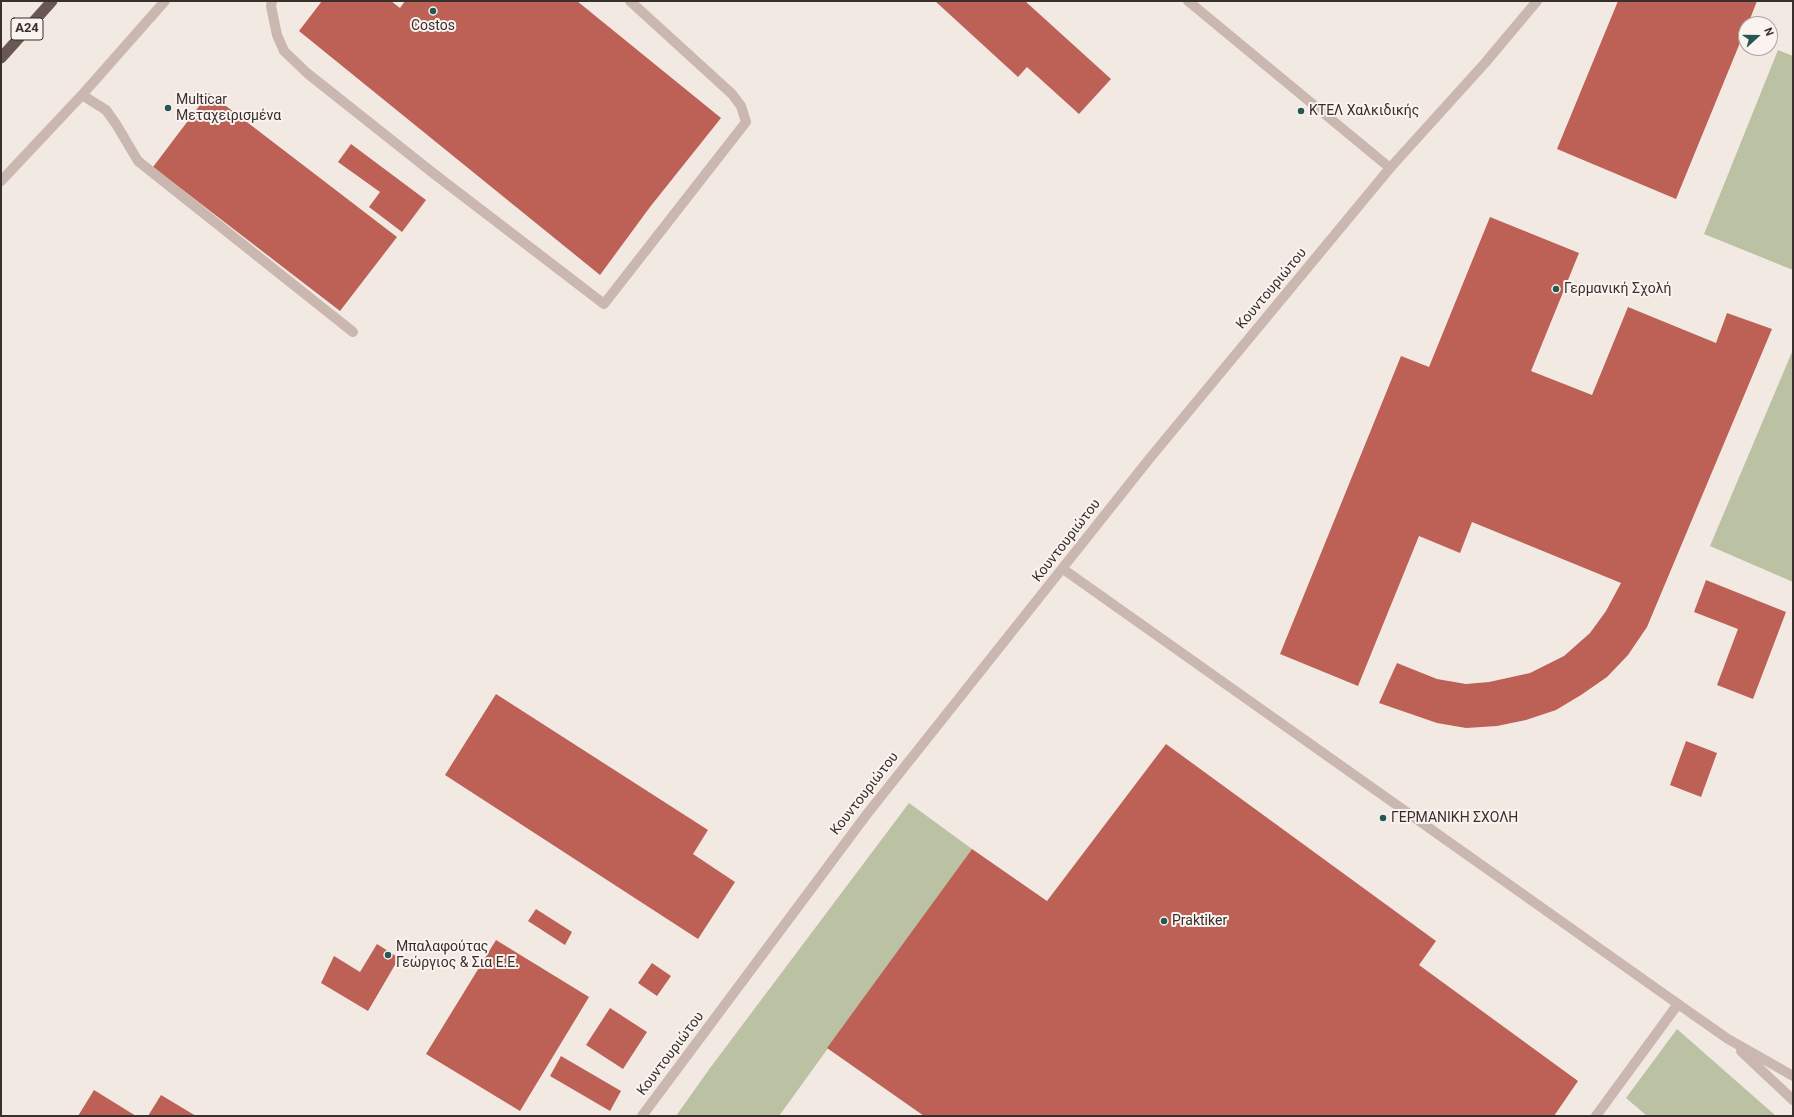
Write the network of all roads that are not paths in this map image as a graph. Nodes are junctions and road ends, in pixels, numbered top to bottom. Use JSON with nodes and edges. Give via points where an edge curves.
{"nodes":[{"id":1,"x":52,"y":1,"type":"edge"},
{"id":2,"x":165,"y":1,"type":"edge"},
{"id":3,"x":272,"y":1,"type":"edge"},
{"id":4,"x":630,"y":1,"type":"edge"},
{"id":5,"x":1188,"y":1,"type":"edge"},
{"id":6,"x":1537,"y":1,"type":"edge"},
{"id":7,"x":1,"y":58,"type":"edge"},
{"id":8,"x":82,"y":95,"type":"junction"},
{"id":9,"x":1390,"y":168,"type":"junction"},
{"id":10,"x":1,"y":181,"type":"edge"},
{"id":11,"x":353,"y":332,"type":"dead end"},
{"id":12,"x":1063,"y":569,"type":"junction"},
{"id":13,"x":1678,"y":1004,"type":"junction"},
{"id":14,"x":1728,"y":1039,"type":"junction"},
{"id":15,"x":1793,"y":1076,"type":"edge"},
{"id":16,"x":1793,"y":1100,"type":"edge"},
{"id":17,"x":642,"y":1116,"type":"edge"},
{"id":18,"x":1596,"y":1116,"type":"edge"}],
"edges":[{"from":1,"to":7,"type":"highway","number":"Α24"},
{"from":2,"to":8,"type":"street"},
{"from":3,"to":4,"type":"street","via":[[276,35],[284,51],[307,74],[604,304],[746,122],[741,106],[732,94]]},
{"from":5,"to":9,"type":"street"},
{"from":6,"to":9,"type":"street","name":"Κουντουριώτου"},
{"from":8,"to":10,"type":"street"},
{"from":8,"to":11,"type":"street","via":[[106,110],[138,161]]},
{"from":9,"to":12,"type":"street","name":"Κουντουριώτου","via":[[1150,458]]},
{"from":12,"to":13,"type":"street"},
{"from":12,"to":17,"type":"street","name":"Κουντουριώτου","via":[[867,814]]},
{"from":13,"to":14,"type":"street"},
{"from":13,"to":18,"type":"street"},
{"from":14,"to":15,"type":"street"},
{"from":14,"to":16,"type":"street"}]}
